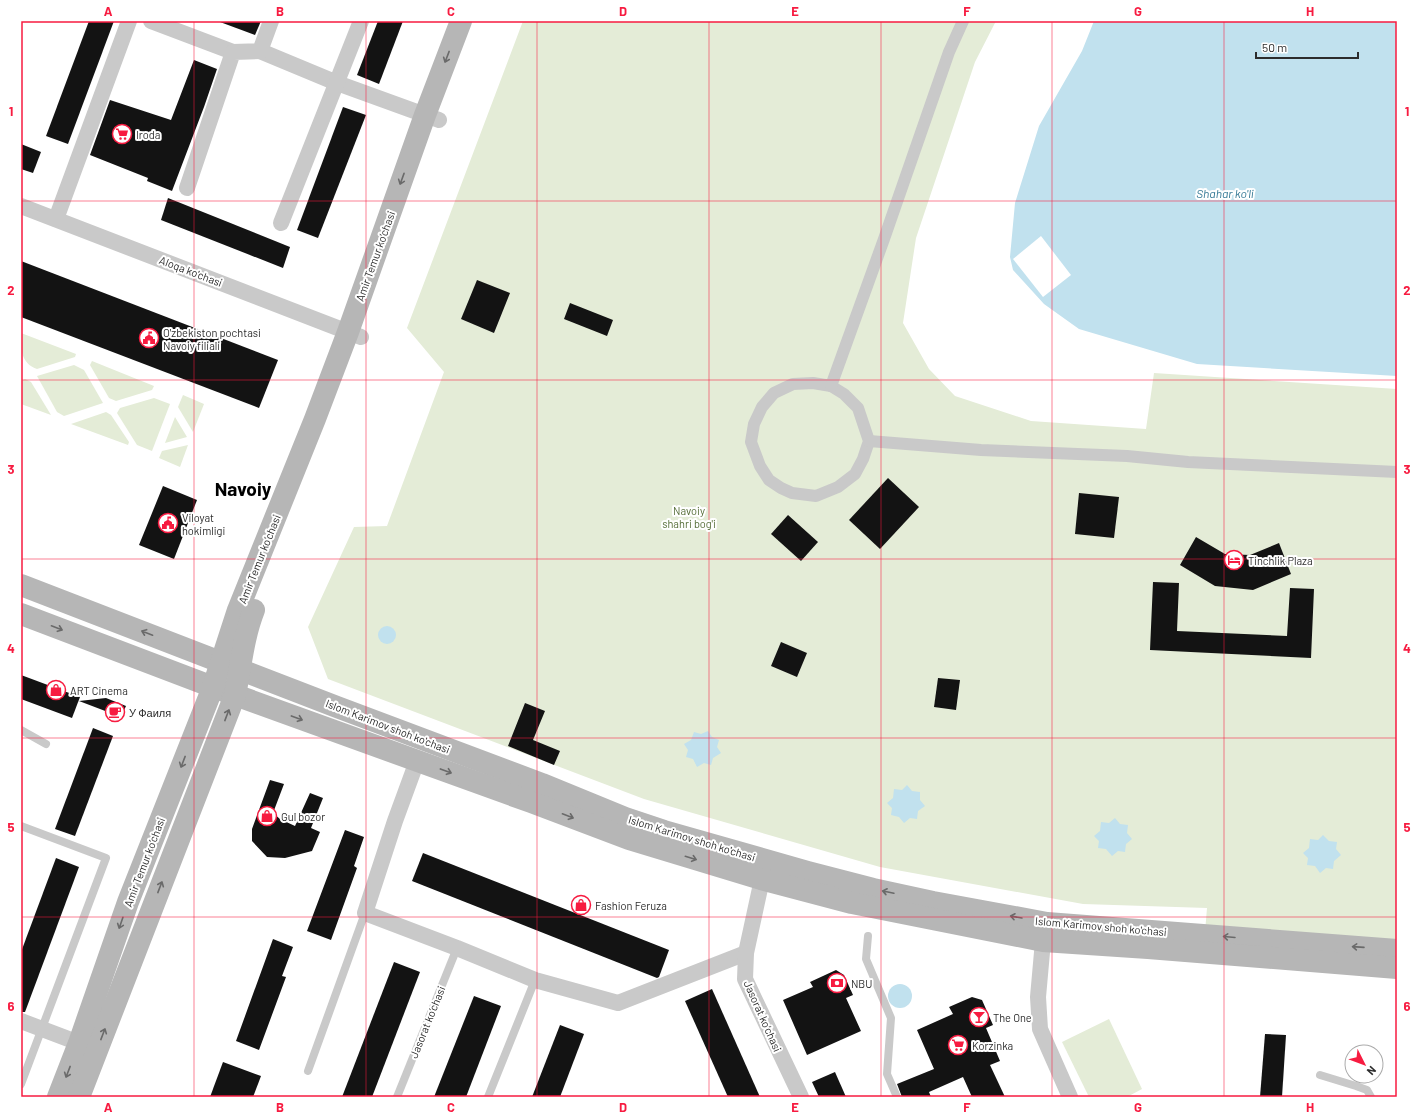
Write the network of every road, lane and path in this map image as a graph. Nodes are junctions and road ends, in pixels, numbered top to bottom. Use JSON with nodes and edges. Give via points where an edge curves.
{"nodes":[{"id":1,"x":129,"y":21,"type":"edge"},
{"id":2,"x":151,"y":21,"type":"edge"},
{"id":3,"x":271,"y":21,"type":"edge"},
{"id":4,"x":361,"y":21,"type":"edge"},
{"id":5,"x":461,"y":21,"type":"edge"},
{"id":6,"x":476,"y":21,"type":"edge"},
{"id":7,"x":963,"y":21,"type":"edge"},
{"id":8,"x":260,"y":51,"type":"junction"},
{"id":9,"x":233,"y":52,"type":"junction"},
{"id":10,"x":337,"y":83,"type":"junction"},
{"id":11,"x":432,"y":118,"type":"junction"},
{"id":12,"x":187,"y":188,"type":"dead end"},
{"id":13,"x":21,"y":206,"type":"edge"},
{"id":14,"x":56,"y":219,"type":"junction"},
{"id":15,"x":281,"y":223,"type":"dead end"},
{"id":16,"x":354,"y":334,"type":"junction"},
{"id":17,"x":831,"y":386,"type":"junction"},
{"id":18,"x":869,"y":441,"type":"junction"},
{"id":19,"x":1397,"y":472,"type":"edge"},
{"id":20,"x":21,"y":585,"type":"edge"},
{"id":21,"x":21,"y":614,"type":"edge"},
{"id":22,"x":231,"y":666,"type":"junction"},
{"id":23,"x":213,"y":687,"type":"junction"},
{"id":24,"x":235,"y":695,"type":"junction"},
{"id":25,"x":21,"y":730,"type":"edge"},
{"id":26,"x":46,"y":744,"type":"dead end"},
{"id":27,"x":417,"y":761,"type":"junction"},
{"id":28,"x":21,"y":826,"type":"edge"},
{"id":29,"x":764,"y":870,"type":"junction"},
{"id":30,"x":365,"y":913,"type":"junction"},
{"id":31,"x":1045,"y":932,"type":"junction"},
{"id":32,"x":868,"y":936,"type":"dead end"},
{"id":33,"x":457,"y":948,"type":"junction"},
{"id":34,"x":1397,"y":950,"type":"edge"},
{"id":35,"x":746,"y":953,"type":"junction"},
{"id":36,"x":1397,"y":968,"type":"edge"},
{"id":37,"x":535,"y":980,"type":"junction"},
{"id":38,"x":21,"y":1021,"type":"edge"},
{"id":39,"x":42,"y":1029,"type":"junction"},
{"id":40,"x":79,"y":1043,"type":"junction"},
{"id":41,"x":308,"y":1071,"type":"dead end"},
{"id":42,"x":1320,"y":1075,"type":"dead end"},
{"id":43,"x":21,"y":1084,"type":"edge"},
{"id":44,"x":58,"y":1097,"type":"edge"},
{"id":45,"x":79,"y":1097,"type":"edge"},
{"id":46,"x":397,"y":1097,"type":"edge"},
{"id":47,"x":488,"y":1097,"type":"edge"},
{"id":48,"x":801,"y":1097,"type":"edge"},
{"id":49,"x":897,"y":1097,"type":"edge"},
{"id":50,"x":1070,"y":1097,"type":"edge"},
{"id":51,"x":1371,"y":1097,"type":"edge"}],
"edges":[{"from":1,"to":14,"type":"street"},
{"from":2,"to":9,"type":"street"},
{"from":3,"to":8,"type":"street"},
{"from":4,"to":10,"type":"street"},
{"from":5,"to":11,"type":"main road","name":"Amir Temur ko‘chasi","one_way":true},
{"from":6,"to":11,"type":"main road","name":"Amir Temur ko‘chasi"},
{"from":7,"to":17,"type":"street","via":[[948,52]]},
{"from":8,"to":9,"type":"street"},
{"from":8,"to":10,"type":"street"},
{"from":9,"to":12,"type":"street"},
{"from":10,"to":11,"type":"street"},
{"from":10,"to":15,"type":"street"},
{"from":11,"to":16,"type":"main road","name":"Amir Temur ko‘chasi"},
{"from":13,"to":14,"type":"street","name":"Aloqa ko'chasi"},
{"from":14,"to":16,"type":"street","name":"Aloqa ko'chasi"},
{"from":16,"to":22,"type":"main road","name":"Amir Temur ko‘chasi","via":[[314,419],[238,610]]},
{"from":17,"to":18,"type":"street","via":[[844,394],[858,408]]},
{"from":17,"to":18,"type":"street","via":[[813,383],[793,384],[774,393],[762,407],[754,424],[751,442],[760,466],[769,480],[792,493],[816,496],[838,488],[855,474]]},
{"from":18,"to":19,"type":"street","via":[[981,450]]},
{"from":22,"to":20,"type":"main road","name":"Islom Karimov shoh ko'chasi","one_way":true},
{"from":21,"to":23,"type":"main road","name":"Islom Karimov shoh ko'chasi","one_way":true},
{"from":22,"to":23,"type":"main road","name":"Amir Temur ko‘chasi"},
{"from":22,"to":24,"type":"main road","name":"Amir Temur ko‘chasi"},
{"from":22,"to":29,"type":"main road","name":"Islom Karimov shoh ko'chasi"},
{"from":23,"to":24,"type":"main road","name":"Islom Karimov shoh ko'chasi"},
{"from":23,"to":40,"type":"main road","name":"Amir Temur ko‘chasi","one_way":true,"via":[[128,902]]},
{"from":24,"to":27,"type":"main road","name":"Islom Karimov shoh ko'chasi","one_way":true},
{"from":45,"to":24,"type":"main road","name":"Amir Temur ko‘chasi","one_way":true},
{"from":25,"to":26,"type":"lane"},
{"from":27,"to":29,"type":"main road","name":"Islom Karimov shoh ko'chasi","one_way":true,"via":[[629,839]]},
{"from":27,"to":30,"type":"street"},
{"from":28,"to":39,"type":"lane","via":[[106,858]]},
{"from":29,"to":31,"type":"main road","name":"Islom Karimov shoh ko'chasi","via":[[852,903]]},
{"from":29,"to":35,"type":"street","name":"Jasorat ko‘chasi"},
{"from":30,"to":33,"type":"street"},
{"from":30,"to":41,"type":"lane"},
{"from":34,"to":31,"type":"main road","name":"Islom Karimov shoh ko'chasi","one_way":true},
{"from":31,"to":36,"type":"main road","name":"Islom Karimov shoh ko'chasi","via":[[1148,948]]},
{"from":31,"to":50,"type":"street","via":[[1038,997],[1040,1029]]},
{"from":32,"to":49,"type":"lane","via":[[866,959],[891,1018],[887,1074]]},
{"from":33,"to":37,"type":"street"},
{"from":33,"to":46,"type":"lane","name":"Jasorat ko‘chasi"},
{"from":35,"to":37,"type":"street","via":[[618,1003]]},
{"from":35,"to":48,"type":"street","name":"Jasorat ko‘chasi","via":[[745,979]]},
{"from":37,"to":47,"type":"lane"},
{"from":38,"to":39,"type":"street"},
{"from":39,"to":40,"type":"street"},
{"from":39,"to":43,"type":"lane"},
{"from":40,"to":44,"type":"main road","name":"Amir Temur ko‘chasi","one_way":true},
{"from":42,"to":51,"type":"lane","via":[[1367,1090]]}]}
